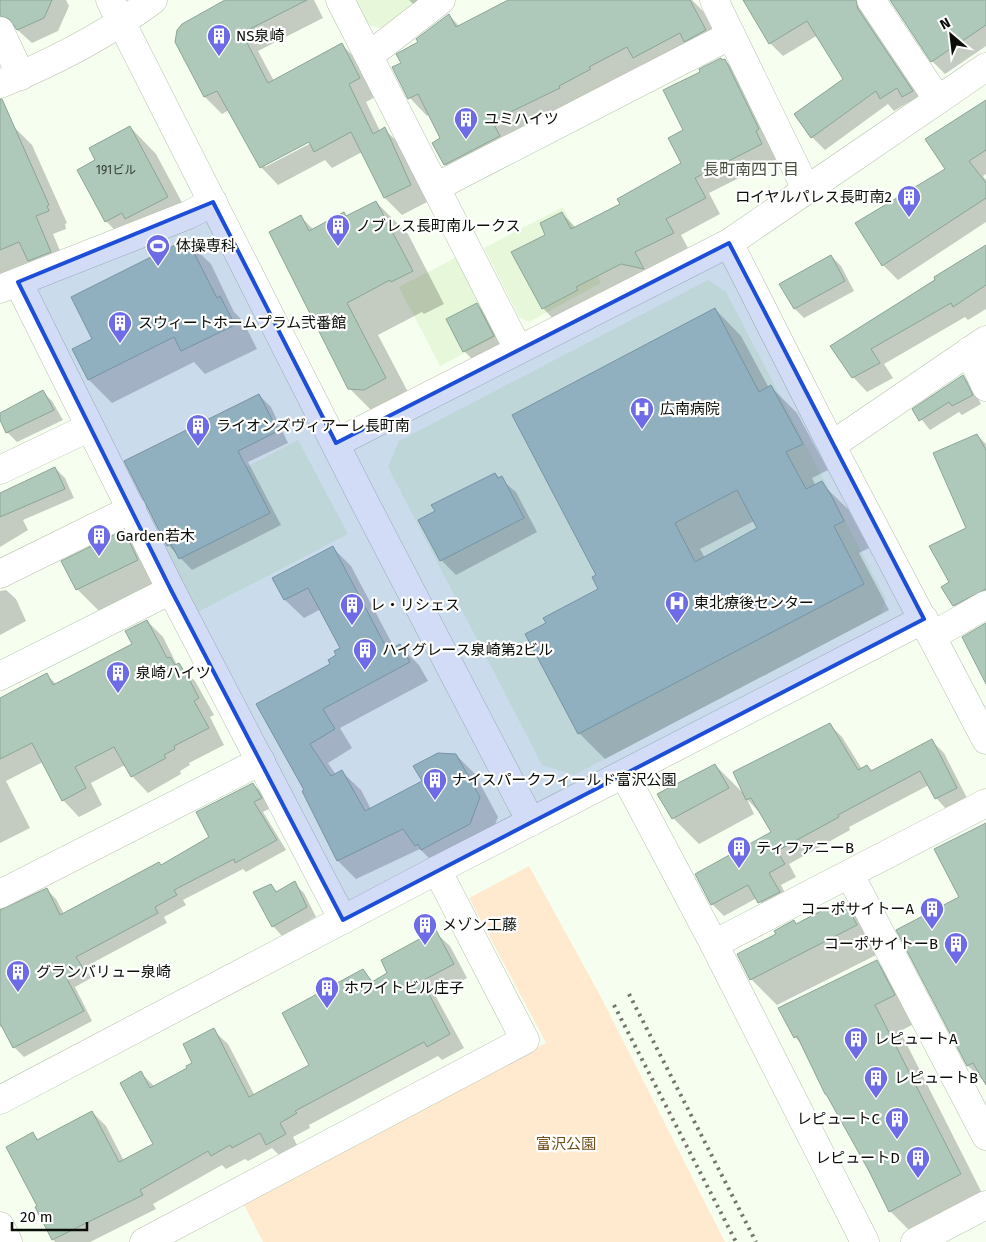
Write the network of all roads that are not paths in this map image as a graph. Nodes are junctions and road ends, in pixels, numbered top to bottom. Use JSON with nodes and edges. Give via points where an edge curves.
{"nodes":[{"id":1,"x":152,"y":0,"type":"edge"},
{"id":2,"x":340,"y":0,"type":"edge"},
{"id":3,"x":441,"y":0,"type":"edge"},
{"id":4,"x":714,"y":0,"type":"edge"},
{"id":5,"x":871,"y":0,"type":"edge"},
{"id":6,"x":116,"y":12,"type":"edge"},
{"id":7,"x":0,"y":31,"type":"edge"},
{"id":8,"x":731,"y":35,"type":"junction"},
{"id":9,"x":370,"y":55,"type":"junction"},
{"id":10,"x":986,"y":67,"type":"edge"},
{"id":11,"x":10,"y":80,"type":"edge"},
{"id":12,"x":938,"y":100,"type":"junction"},
{"id":13,"x":436,"y":186,"type":"junction"},
{"id":14,"x":806,"y":190,"type":"junction"},
{"id":15,"x":213,"y":202,"type":"junction"},
{"id":16,"x":729,"y":243,"type":"junction"},
{"id":17,"x":9,"y":286,"type":"edge"},
{"id":18,"x":977,"y":346,"type":"edge"},
{"id":19,"x":518,"y":349,"type":"junction"},
{"id":20,"x":986,"y":387,"type":"edge"},
{"id":21,"x":90,"y":427,"type":"junction"},
{"id":22,"x":336,"y":443,"type":"junction"},
{"id":23,"x":832,"y":445,"type":"junction"},
{"id":24,"x":0,"y":470,"type":"edge"},
{"id":25,"x":132,"y":509,"type":"junction"},
{"id":26,"x":0,"y":574,"type":"edge"},
{"id":27,"x":171,"y":590,"type":"junction"},
{"id":28,"x":986,"y":606,"type":"edge"},
{"id":29,"x":928,"y":627,"type":"junction"},
{"id":30,"x":0,"y":676,"type":"edge"},
{"id":31,"x":986,"y":740,"type":"edge"},
{"id":32,"x":261,"y":761,"type":"junction"},
{"id":33,"x":624,"y":774,"type":"junction"},
{"id":34,"x":986,"y":803,"type":"edge"},
{"id":35,"x":531,"y":822,"type":"junction"},
{"id":36,"x":437,"y":870,"type":"junction"},
{"id":37,"x":850,"y":875,"type":"junction"},
{"id":38,"x":0,"y":894,"type":"edge"},
{"id":39,"x":343,"y":920,"type":"junction"},
{"id":40,"x":714,"y":944,"type":"junction"},
{"id":41,"x":0,"y":1100,"type":"edge"},
{"id":42,"x":986,"y":1136,"type":"edge"},
{"id":43,"x":986,"y":1205,"type":"edge"},
{"id":44,"x":0,"y":1226,"type":"edge"},
{"id":45,"x":8,"y":1242,"type":"edge"},
{"id":46,"x":144,"y":1242,"type":"edge"},
{"id":47,"x":865,"y":1242,"type":"edge"},
{"id":48,"x":915,"y":1242,"type":"edge"}],
"edges":[{"from":1,"to":6,"type":"street"},
{"from":2,"to":9,"type":"street"},
{"from":3,"to":9,"type":"street"},
{"from":4,"to":8,"type":"street"},
{"from":5,"to":12,"type":"street"},
{"from":6,"to":11,"type":"street"},
{"from":6,"to":15,"type":"street"},
{"from":7,"to":11,"type":"street"},
{"from":8,"to":13,"type":"street"},
{"from":8,"to":14,"type":"street"},
{"from":9,"to":13,"type":"street"},
{"from":10,"to":12,"type":"street"},
{"from":12,"to":14,"type":"street"},
{"from":13,"to":19,"type":"street"},
{"from":14,"to":16,"type":"street"},
{"from":15,"to":17,"type":"street","via":[[188,215]]},
{"from":15,"to":22,"type":"street"},
{"from":16,"to":19,"type":"street"},
{"from":16,"to":23,"type":"street"},
{"from":17,"to":21,"type":"street"},
{"from":18,"to":20,"type":"street"},
{"from":18,"to":23,"type":"street"},
{"from":19,"to":22,"type":"street"},
{"from":21,"to":24,"type":"street"},
{"from":21,"to":25,"type":"street"},
{"from":22,"to":35,"type":"street"},
{"from":23,"to":29,"type":"street"},
{"from":25,"to":26,"type":"street"},
{"from":25,"to":27,"type":"street"},
{"from":27,"to":30,"type":"street"},
{"from":27,"to":32,"type":"street"},
{"from":28,"to":29,"type":"street"},
{"from":29,"to":31,"type":"street"},
{"from":29,"to":33,"type":"street"},
{"from":32,"to":38,"type":"street"},
{"from":32,"to":39,"type":"street"},
{"from":33,"to":35,"type":"street"},
{"from":33,"to":40,"type":"street"},
{"from":34,"to":37,"type":"street"},
{"from":35,"to":36,"type":"street"},
{"from":36,"to":39,"type":"street"},
{"from":36,"to":46,"type":"street","via":[[525,1040]]},
{"from":37,"to":40,"type":"street"},
{"from":37,"to":42,"type":"street"},
{"from":39,"to":41,"type":"street"},
{"from":40,"to":47,"type":"street"},
{"from":43,"to":48,"type":"street"},
{"from":44,"to":45,"type":"street"}]}
